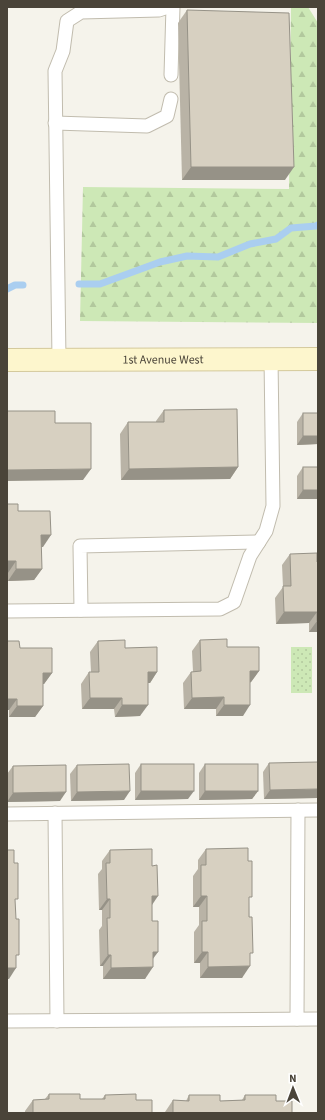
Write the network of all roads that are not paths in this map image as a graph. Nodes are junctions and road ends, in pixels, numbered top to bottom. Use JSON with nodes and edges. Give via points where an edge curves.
{"nodes":[{"id":1,"x":168,"y":7,"type":"edge"},
{"id":2,"x":173,"y":7,"type":"edge"},
{"id":3,"x":171,"y":75,"type":"dead end"},
{"id":4,"x":171,"y":99,"type":"dead end"},
{"id":5,"x":56,"y":123,"type":"junction"},
{"id":6,"x":271,"y":358,"type":"junction"},
{"id":7,"x":59,"y":359,"type":"junction"},
{"id":8,"x":318,"y":359,"type":"edge"},
{"id":9,"x":7,"y":360,"type":"edge"},
{"id":10,"x":259,"y":542,"type":"junction"},
{"id":11,"x":81,"y":610,"type":"junction"},
{"id":12,"x":7,"y":611,"type":"edge"},
{"id":13,"x":298,"y":810,"type":"junction"},
{"id":14,"x":318,"y":810,"type":"edge"},
{"id":15,"x":7,"y":814,"type":"edge"},
{"id":16,"x":56,"y":814,"type":"junction"},
{"id":17,"x":297,"y":1019,"type":"junction"},
{"id":18,"x":318,"y":1019,"type":"edge"},
{"id":19,"x":7,"y":1021,"type":"edge"},
{"id":20,"x":57,"y":1021,"type":"junction"}],
"edges":[{"from":1,"to":5,"type":"lane","via":[[159,10],[81,12],[67,21],[63,51],[55,71]]},
{"from":2,"to":3,"type":"lane"},
{"from":4,"to":5,"type":"lane","via":[[167,116],[147,126]]},
{"from":5,"to":7,"type":"lane"},
{"from":6,"to":7,"type":"street","name":"1st Avenue West"},
{"from":6,"to":8,"type":"street","name":"1st Avenue West"},
{"from":6,"to":10,"type":"lane","via":[[273,506],[266,531]]},
{"from":7,"to":9,"type":"street","name":"1st Avenue West"},
{"from":10,"to":11,"type":"lane","via":[[250,556],[234,602],[220,609]]},
{"from":10,"to":11,"type":"lane","via":[[80,546]]},
{"from":11,"to":12,"type":"lane"},
{"from":13,"to":14,"type":"lane"},
{"from":13,"to":16,"type":"lane"},
{"from":13,"to":17,"type":"lane"},
{"from":15,"to":16,"type":"lane"},
{"from":16,"to":20,"type":"lane"},
{"from":17,"to":18,"type":"lane"},
{"from":17,"to":20,"type":"lane"},
{"from":19,"to":20,"type":"lane"}]}
